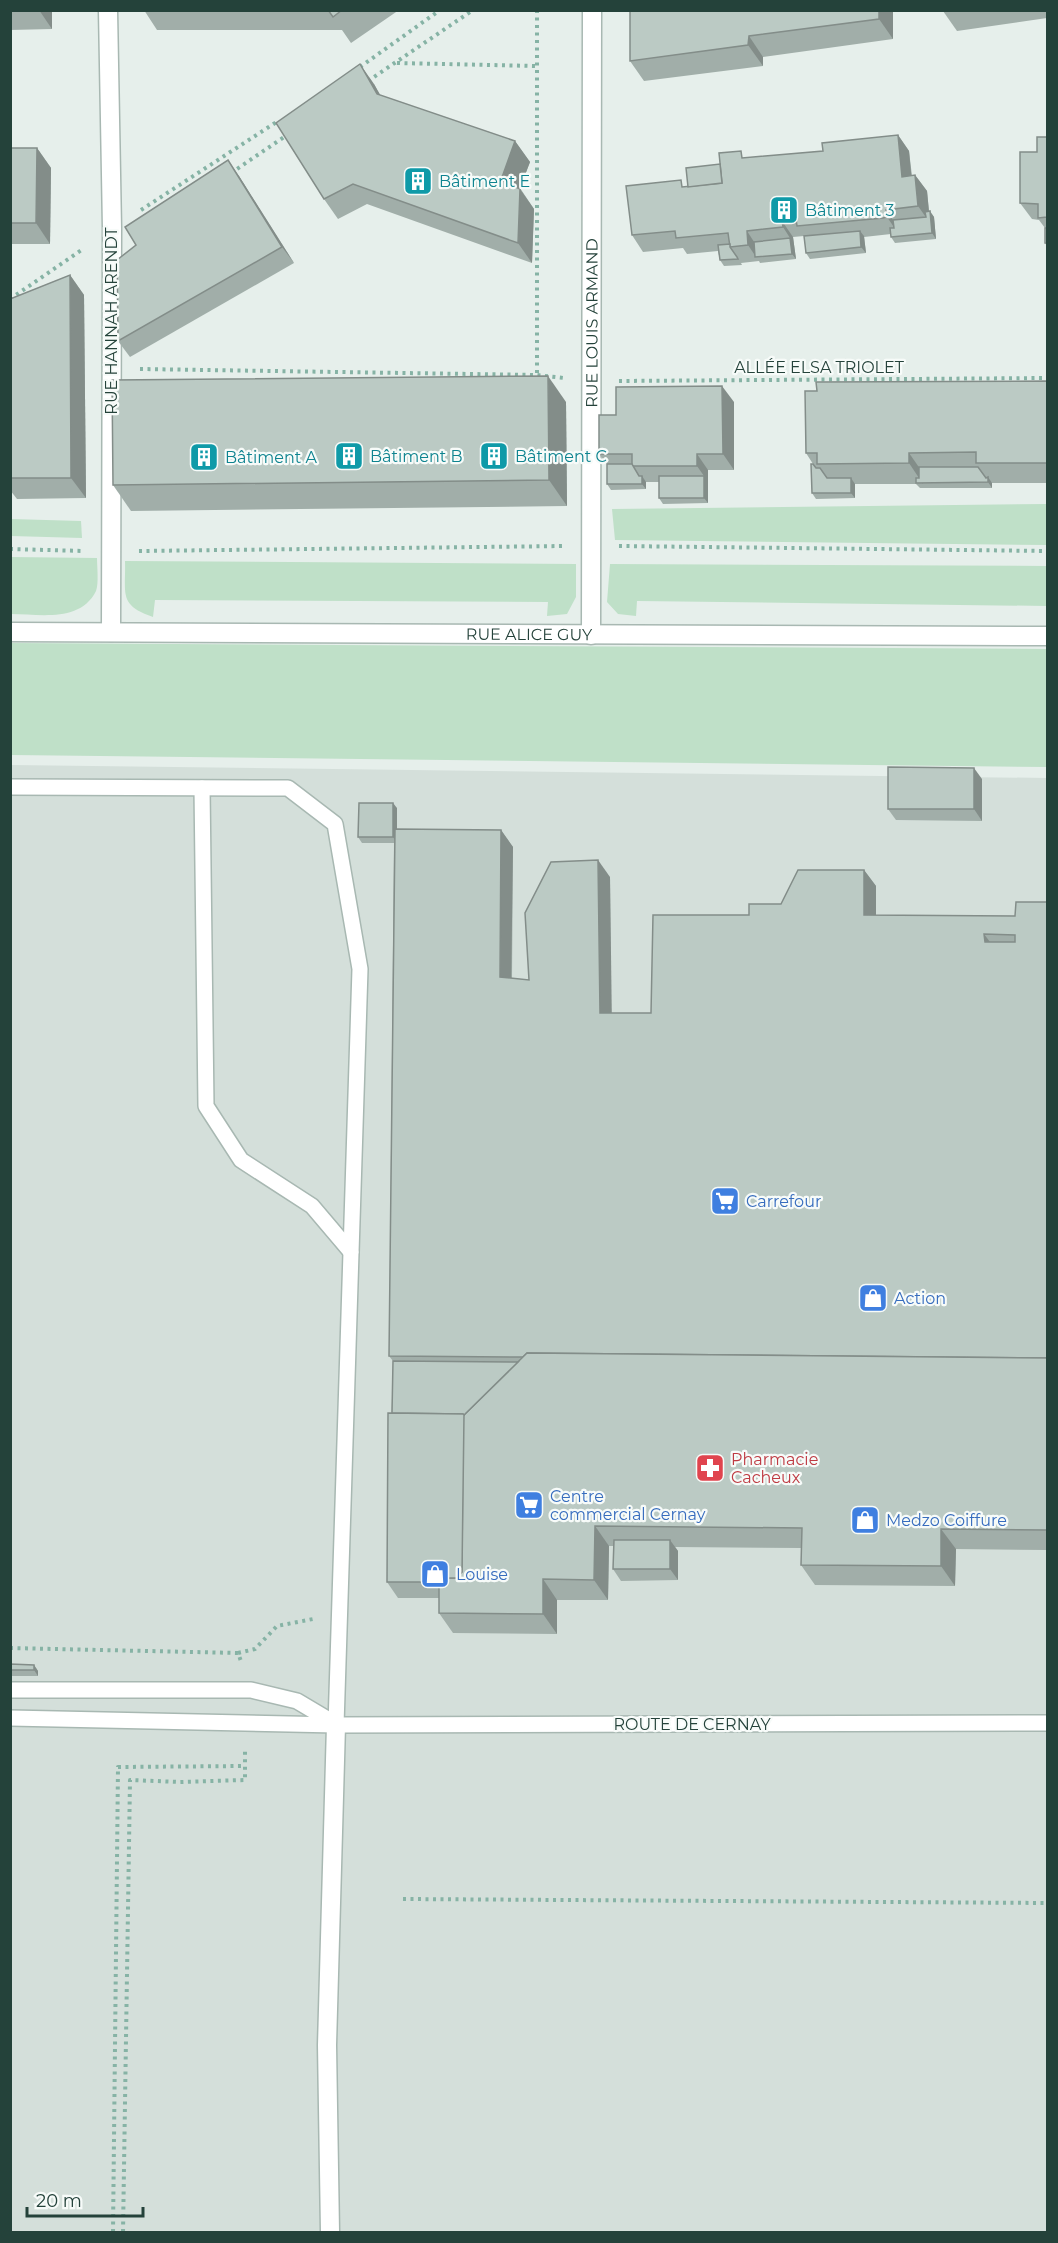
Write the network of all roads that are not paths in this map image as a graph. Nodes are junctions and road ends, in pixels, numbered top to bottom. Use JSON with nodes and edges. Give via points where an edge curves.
{"nodes":[{"id":1,"x":108,"y":10,"type":"edge"},
{"id":2,"x":592,"y":10,"type":"edge"},
{"id":3,"x":10,"y":632,"type":"edge"},
{"id":4,"x":111,"y":632,"type":"junction"},
{"id":5,"x":591,"y":635,"type":"junction"},
{"id":6,"x":1047,"y":636,"type":"edge"},
{"id":7,"x":10,"y":787,"type":"edge"},
{"id":8,"x":202,"y":788,"type":"junction"},
{"id":9,"x":351,"y":1252,"type":"junction"},
{"id":10,"x":10,"y":1690,"type":"edge"},
{"id":11,"x":10,"y":1718,"type":"edge"},
{"id":12,"x":1047,"y":1723,"type":"edge"},
{"id":13,"x":336,"y":1725,"type":"junction"},
{"id":14,"x":330,"y":2232,"type":"edge"}],
"edges":[{"from":1,"to":4,"type":"street","name":"RUE HANNAH ARENDT"},
{"from":2,"to":5,"type":"street","name":"RUE LOUIS ARMAND"},
{"from":3,"to":4,"type":"street","name":"RUE ALICE GUY"},
{"from":4,"to":5,"type":"street","name":"RUE ALICE GUY"},
{"from":5,"to":6,"type":"street","name":"RUE ALICE GUY"},
{"from":7,"to":8,"type":"lane"},
{"from":8,"to":9,"type":"lane","via":[[206,1106],[241,1160],[312,1206]]},
{"from":8,"to":9,"type":"lane","via":[[288,788],[334,824],[360,969]]},
{"from":9,"to":13,"type":"lane"},
{"from":10,"to":13,"type":"lane","via":[[252,1690],[297,1701]]},
{"from":11,"to":13,"type":"lane","name":"ROUTE DE CERNAY"},
{"from":12,"to":13,"type":"lane","name":"ROUTE DE CERNAY"},
{"from":13,"to":14,"type":"street","via":[[327,2045]]}]}
